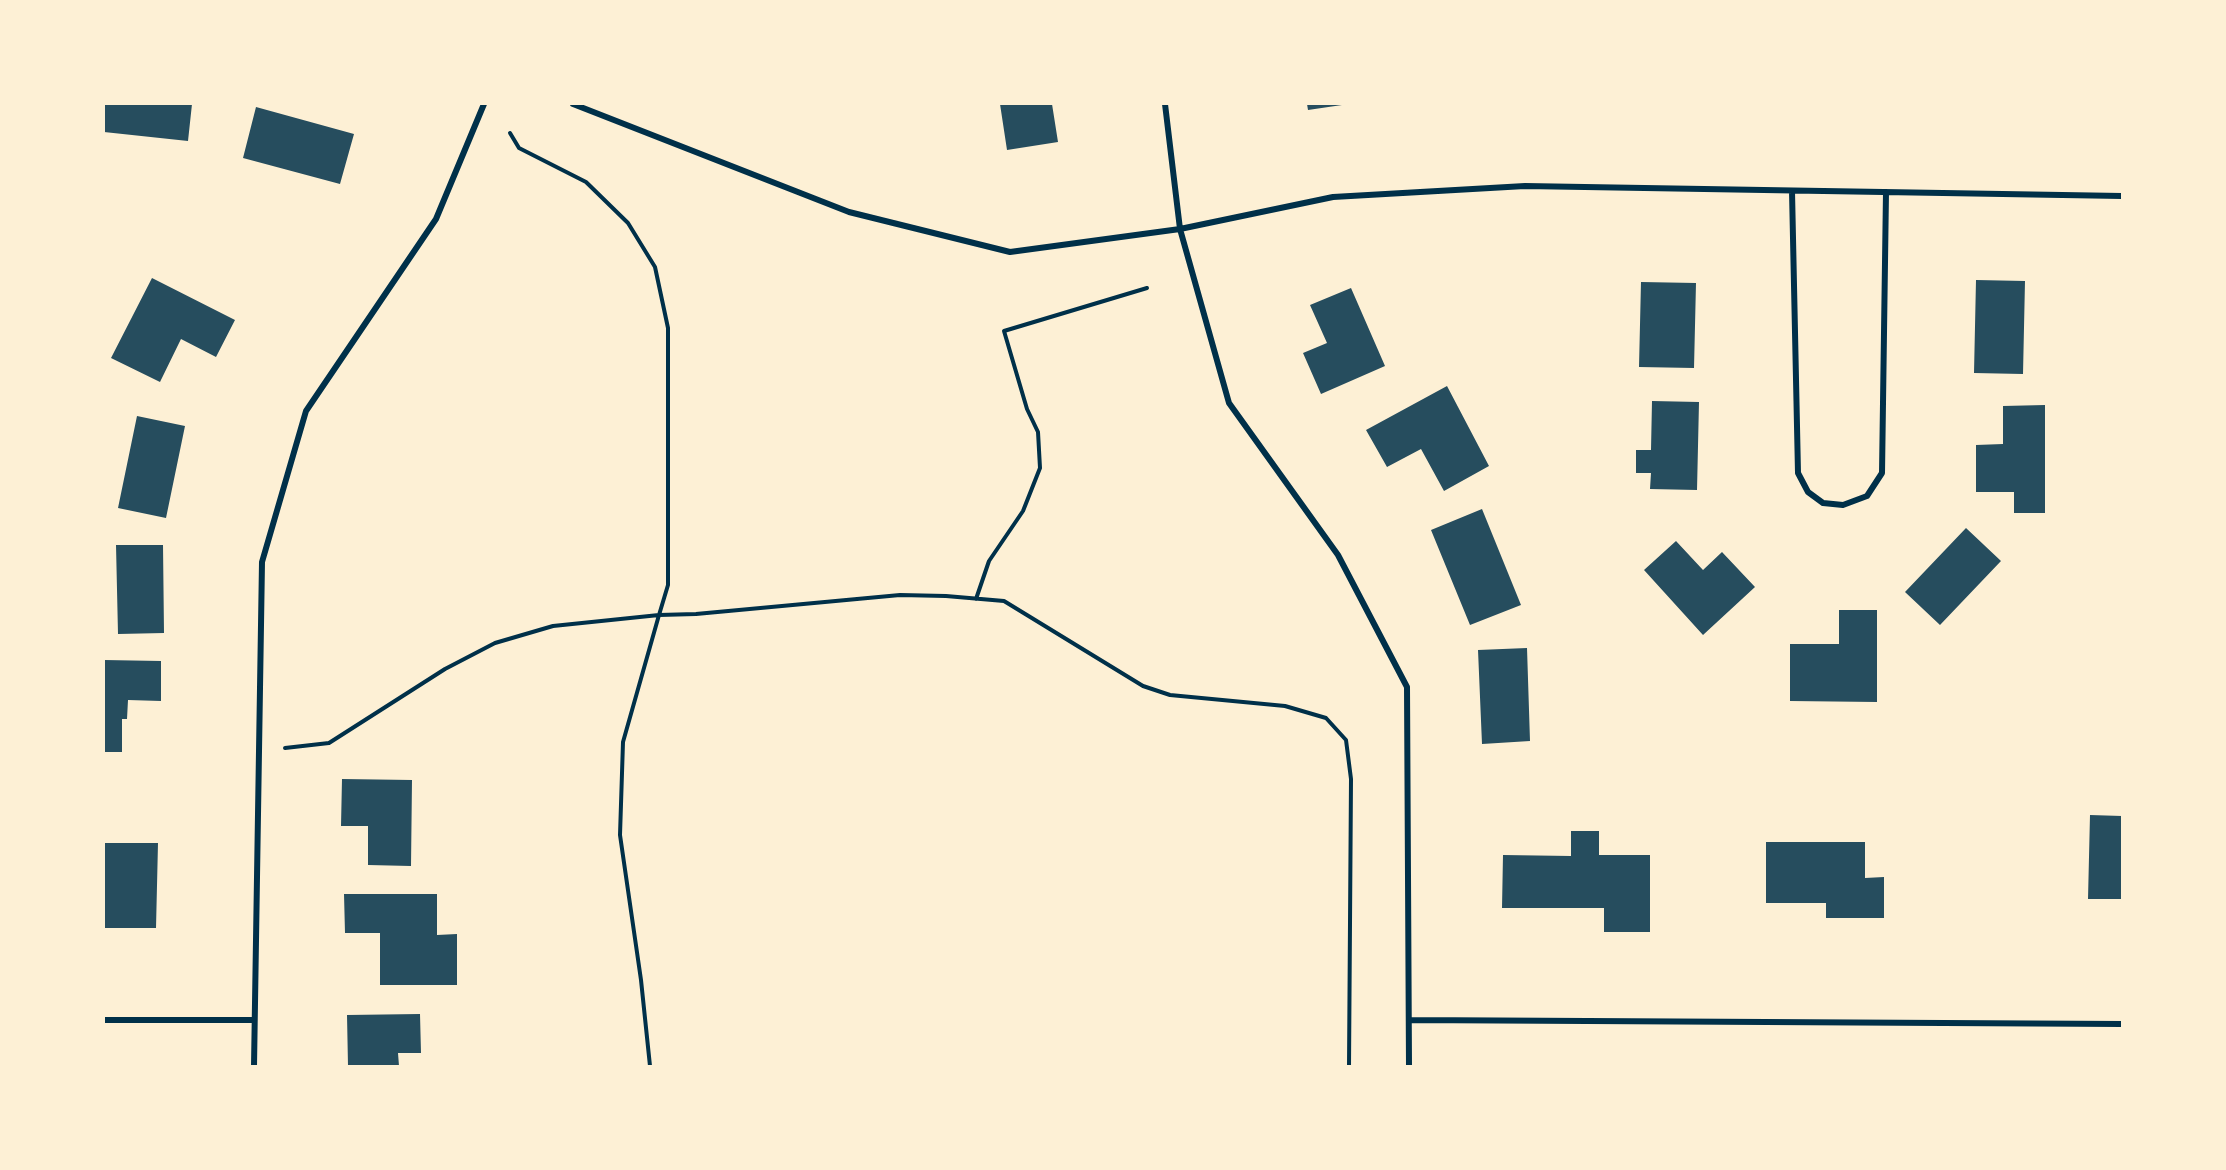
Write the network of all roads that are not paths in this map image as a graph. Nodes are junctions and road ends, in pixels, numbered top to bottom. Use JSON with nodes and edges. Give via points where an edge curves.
{"nodes":[{"id":1,"x":484,"y":104,"type":"edge"},
{"id":2,"x":573,"y":104,"type":"edge"},
{"id":3,"x":1165,"y":104,"type":"edge"},
{"id":4,"x":1792,"y":191,"type":"junction"},
{"id":5,"x":1886,"y":192,"type":"junction"},
{"id":6,"x":2122,"y":196,"type":"edge"},
{"id":7,"x":1180,"y":229,"type":"junction"},
{"id":8,"x":104,"y":1020,"type":"edge"},
{"id":9,"x":254,"y":1020,"type":"junction"},
{"id":10,"x":1409,"y":1020,"type":"junction"},
{"id":11,"x":2122,"y":1024,"type":"edge"},
{"id":12,"x":254,"y":1066,"type":"edge"},
{"id":13,"x":1408,"y":1066,"type":"edge"}],
"edges":[{"from":1,"to":9,"type":"street","via":[[436,219],[306,411],[262,562]]},
{"from":2,"to":7,"type":"street","via":[[849,212],[1010,252]]},
{"from":3,"to":7,"type":"street"},
{"from":4,"to":5,"type":"street"},
{"from":4,"to":5,"type":"street","via":[[1798,473],[1808,492],[1823,502],[1843,505],[1867,496],[1882,473]]},
{"from":4,"to":7,"type":"street","via":[[1525,186],[1333,197]]},
{"from":5,"to":6,"type":"street"},
{"from":7,"to":10,"type":"street","via":[[1229,403],[1338,555],[1407,687]]},
{"from":8,"to":9,"type":"street"},
{"from":9,"to":12,"type":"street"},
{"from":10,"to":11,"type":"street"},
{"from":10,"to":13,"type":"street"}]}
